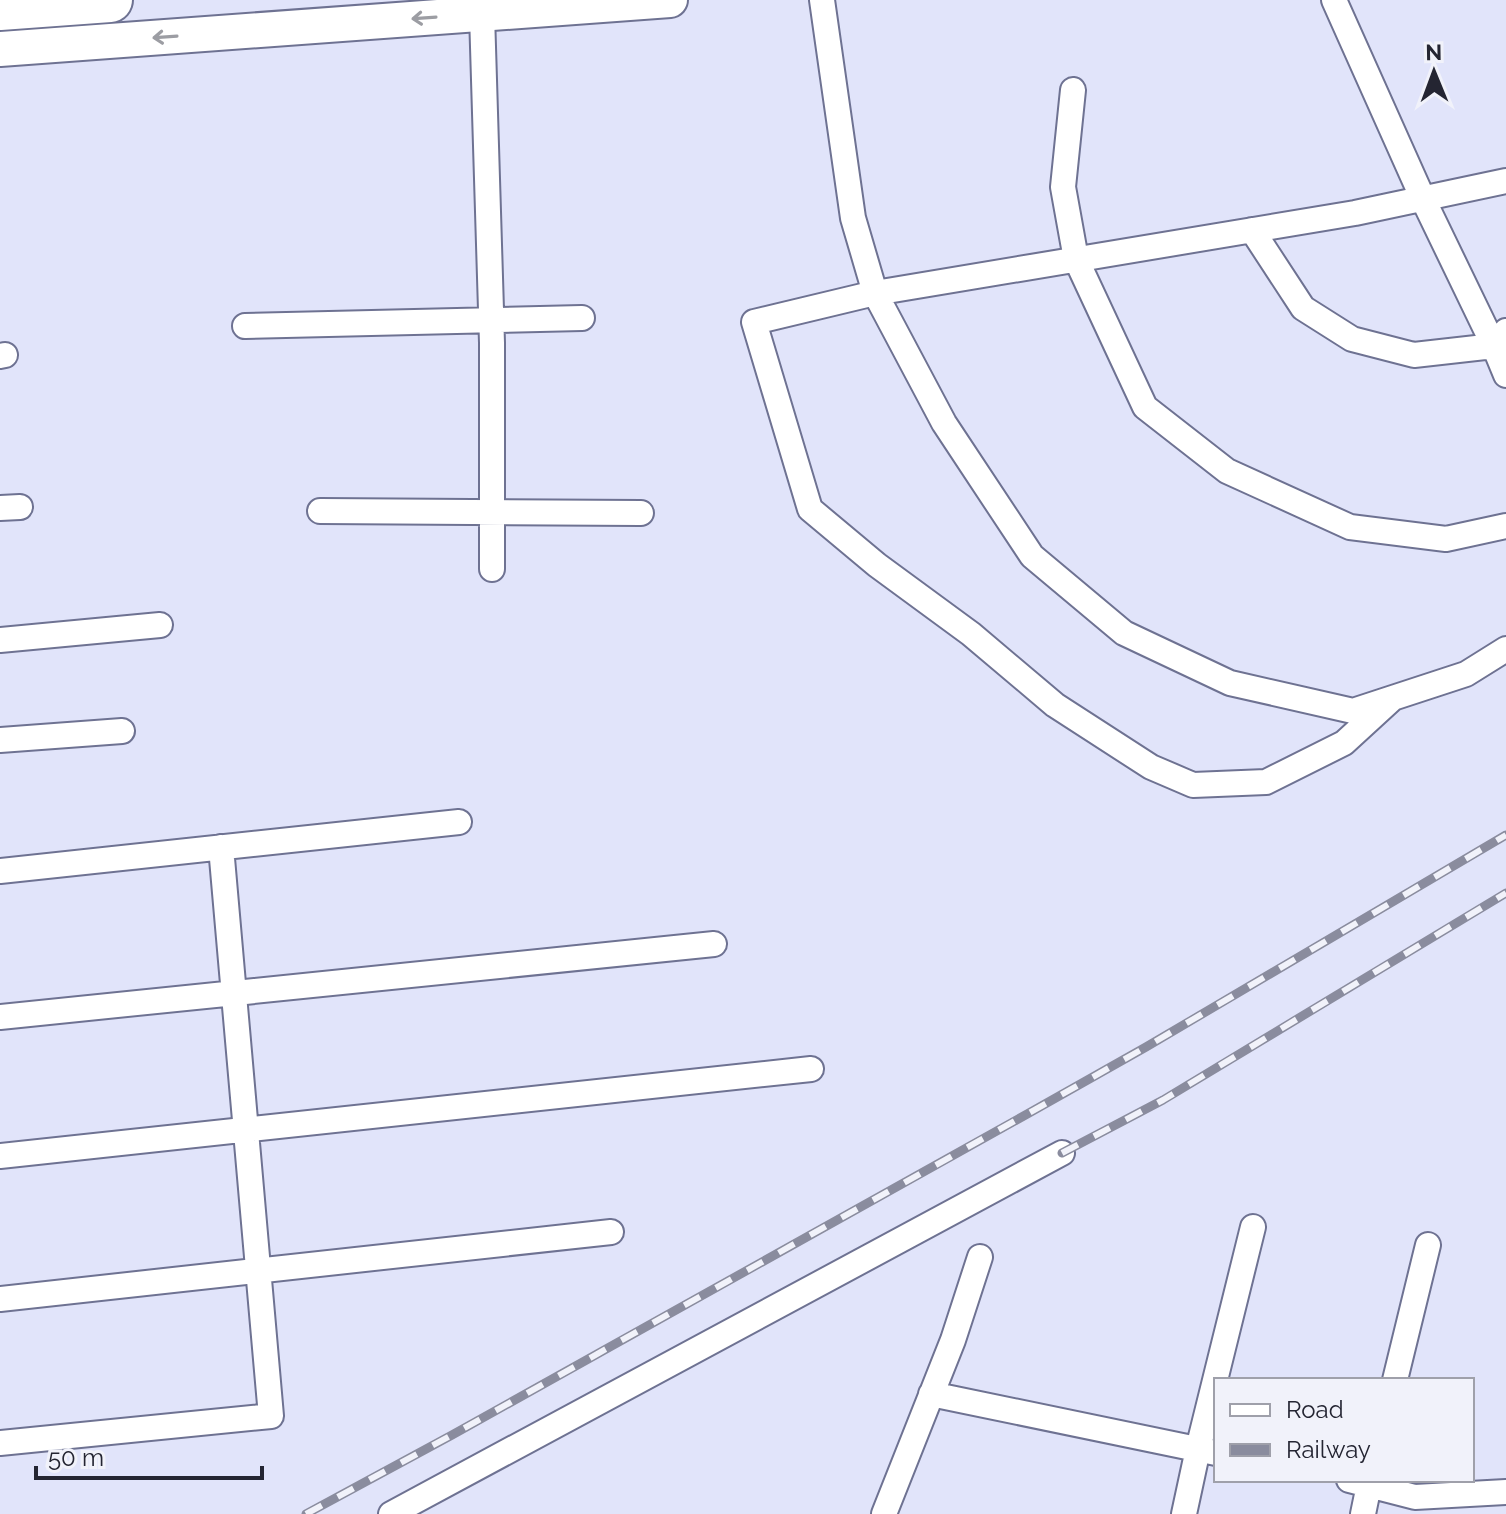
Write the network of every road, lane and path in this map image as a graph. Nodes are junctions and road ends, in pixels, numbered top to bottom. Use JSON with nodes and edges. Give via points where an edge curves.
{"nodes":[{"id":1,"x":110,"y":0,"type":"edge"},
{"id":2,"x":670,"y":0,"type":"edge"},
{"id":3,"x":822,"y":0,"type":"edge"},
{"id":4,"x":1334,"y":0,"type":"edge"},
{"id":5,"x":0,"y":8,"type":"edge"},
{"id":6,"x":482,"y":14,"type":"junction"},
{"id":7,"x":0,"y":49,"type":"edge"},
{"id":8,"x":1073,"y":90,"type":"dead end"},
{"id":9,"x":1506,"y":181,"type":"edge"},
{"id":10,"x":1423,"y":199,"type":"junction"},
{"id":11,"x":1252,"y":230,"type":"junction"},
{"id":12,"x":1076,"y":259,"type":"junction"},
{"id":13,"x":875,"y":293,"type":"junction"},
{"id":14,"x":582,"y":318,"type":"dead end"},
{"id":15,"x":491,"y":320,"type":"junction"},
{"id":16,"x":245,"y":326,"type":"dead end"},
{"id":17,"x":1500,"y":338,"type":"edge"},
{"id":18,"x":1506,"y":375,"type":"edge"},
{"id":19,"x":320,"y":511,"type":"dead end"},
{"id":20,"x":492,"y":513,"type":"junction"},
{"id":21,"x":641,"y":513,"type":"dead end"},
{"id":22,"x":1506,"y":526,"type":"edge"},
{"id":23,"x":492,"y":569,"type":"dead end"},
{"id":24,"x":160,"y":625,"type":"dead end"},
{"id":25,"x":0,"y":640,"type":"edge"},
{"id":26,"x":1506,"y":649,"type":"edge"},
{"id":27,"x":1392,"y":699,"type":"junction"},
{"id":28,"x":122,"y":731,"type":"dead end"},
{"id":29,"x":0,"y":740,"type":"edge"},
{"id":30,"x":459,"y":822,"type":"dead end"},
{"id":31,"x":221,"y":847,"type":"junction"},
{"id":32,"x":0,"y":871,"type":"edge"},
{"id":33,"x":714,"y":944,"type":"dead end"},
{"id":34,"x":233,"y":993,"type":"junction"},
{"id":35,"x":0,"y":1017,"type":"edge"},
{"id":36,"x":811,"y":1069,"type":"dead end"},
{"id":37,"x":245,"y":1130,"type":"junction"},
{"id":38,"x":1062,"y":1153,"type":"dead end"},
{"id":39,"x":0,"y":1156,"type":"edge"},
{"id":40,"x":1253,"y":1227,"type":"dead end"},
{"id":41,"x":611,"y":1232,"type":"dead end"},
{"id":42,"x":1428,"y":1245,"type":"dead end"},
{"id":43,"x":980,"y":1257,"type":"dead end"},
{"id":44,"x":258,"y":1271,"type":"junction"},
{"id":45,"x":0,"y":1299,"type":"edge"},
{"id":46,"x":1222,"y":1378,"type":"edge"},
{"id":47,"x":1395,"y":1378,"type":"edge"},
{"id":48,"x":931,"y":1394,"type":"junction"},
{"id":49,"x":1214,"y":1417,"type":"edge"},
{"id":50,"x":0,"y":1443,"type":"edge"},
{"id":51,"x":1207,"y":1451,"type":"edge"},
{"id":52,"x":1363,"y":1482,"type":"edge"},
{"id":53,"x":1506,"y":1492,"type":"edge"},
{"id":54,"x":391,"y":1514,"type":"edge"},
{"id":55,"x":884,"y":1514,"type":"edge"},
{"id":56,"x":1184,"y":1514,"type":"edge"},
{"id":57,"x":1363,"y":1514,"type":"edge"}],
"edges":[{"from":1,"to":5,"type":"highway"},
{"from":2,"to":6,"type":"street"},
{"from":3,"to":13,"type":"street","via":[[853,218]]},
{"from":4,"to":10,"type":"street"},
{"from":6,"to":7,"type":"street","one_way":true},
{"from":6,"to":15,"type":"street"},
{"from":8,"to":12,"type":"street","via":[[1063,187]]},
{"from":9,"to":10,"type":"street"},
{"from":10,"to":11,"type":"street"},
{"from":10,"to":17,"type":"street"},
{"from":11,"to":12,"type":"street"},
{"from":11,"to":17,"type":"street","via":[[1303,308],[1352,339],[1414,355]]},
{"from":12,"to":13,"type":"street"},
{"from":12,"to":22,"type":"street","via":[[1145,407],[1227,471],[1350,527],[1446,539]]},
{"from":13,"to":27,"type":"street","via":[[944,423],[1032,556],[1124,633],[1230,683],[1353,711]]},
{"from":13,"to":27,"type":"street","via":[[754,322],[810,509],[1055,705],[1151,767],[1193,785],[1266,782],[1344,743]]},
{"from":14,"to":15,"type":"street"},
{"from":15,"to":16,"type":"street"},
{"from":15,"to":20,"type":"street"},
{"from":17,"to":18,"type":"street"},
{"from":19,"to":20,"type":"street"},
{"from":20,"to":21,"type":"street"},
{"from":20,"to":23,"type":"street"},
{"from":24,"to":25,"type":"street"},
{"from":26,"to":27,"type":"street","via":[[1466,674]]},
{"from":28,"to":29,"type":"street"},
{"from":30,"to":31,"type":"street"},
{"from":31,"to":32,"type":"street"},
{"from":31,"to":34,"type":"street"},
{"from":33,"to":34,"type":"street"},
{"from":34,"to":35,"type":"street"},
{"from":34,"to":37,"type":"street"},
{"from":36,"to":37,"type":"street"},
{"from":37,"to":39,"type":"street"},
{"from":37,"to":44,"type":"street"},
{"from":38,"to":54,"type":"street"},
{"from":40,"to":46,"type":"street"},
{"from":41,"to":44,"type":"street"},
{"from":42,"to":47,"type":"street"},
{"from":43,"to":48,"type":"street"},
{"from":44,"to":45,"type":"street"},
{"from":44,"to":50,"type":"street","via":[[271,1416]]},
{"from":48,"to":51,"type":"street"},
{"from":48,"to":55,"type":"street"},
{"from":49,"to":51,"type":"street"},
{"from":51,"to":56,"type":"street"},
{"from":52,"to":53,"type":"street","via":[[1415,1497]]},
{"from":52,"to":57,"type":"street"}]}
